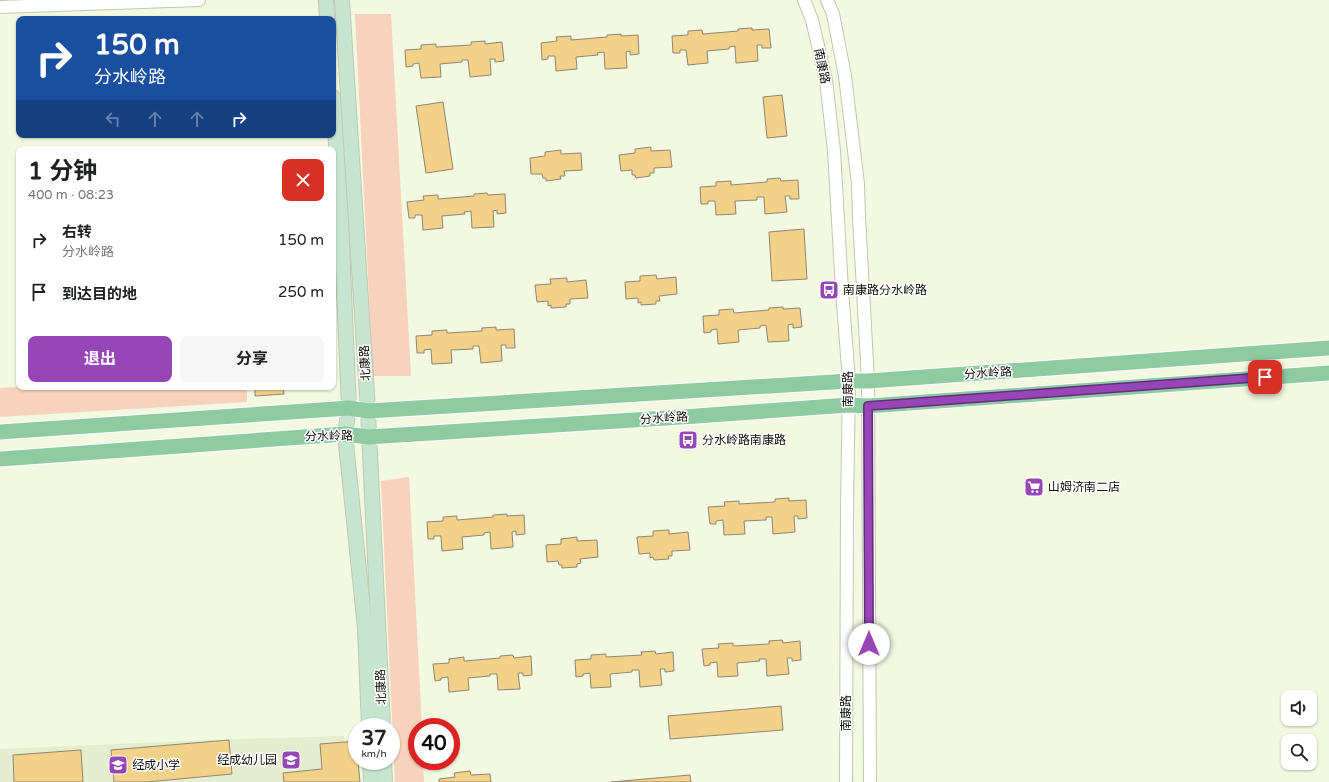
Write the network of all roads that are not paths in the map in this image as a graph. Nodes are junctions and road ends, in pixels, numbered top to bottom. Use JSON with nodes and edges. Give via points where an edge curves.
{"nodes":[{"id":1,"x":199,"y":0,"type":"edge"},
{"id":2,"x":326,"y":0,"type":"edge"},
{"id":3,"x":342,"y":0,"type":"edge"},
{"id":4,"x":804,"y":0,"type":"edge"},
{"id":5,"x":828,"y":0,"type":"edge"},
{"id":6,"x":0,"y":7,"type":"edge"},
{"id":7,"x":327,"y":16,"type":"edge"},
{"id":8,"x":336,"y":138,"type":"edge"},
{"id":9,"x":1329,"y":348,"type":"edge"},
{"id":10,"x":1329,"y":373,"type":"edge"},
{"id":11,"x":849,"y":381,"type":"junction"},
{"id":12,"x":868,"y":381,"type":"junction"},
{"id":13,"x":848,"y":405,"type":"junction"},
{"id":14,"x":868,"y":406,"type":"junction"},
{"id":15,"x":349,"y":408,"type":"junction"},
{"id":16,"x":368,"y":411,"type":"junction"},
{"id":17,"x":0,"y":432,"type":"edge"},
{"id":18,"x":346,"y":434,"type":"junction"},
{"id":19,"x":368,"y":437,"type":"junction"},
{"id":20,"x":0,"y":459,"type":"edge"},
{"id":21,"x":369,"y":718,"type":"edge"},
{"id":22,"x":383,"y":718,"type":"edge"},
{"id":23,"x":370,"y":770,"type":"edge"},
{"id":24,"x":384,"y":770,"type":"edge"},
{"id":25,"x":371,"y":782,"type":"edge"},
{"id":26,"x":385,"y":782,"type":"edge"},
{"id":27,"x":846,"y":782,"type":"edge"},
{"id":28,"x":870,"y":782,"type":"edge"}],
"edges":[{"from":1,"to":6,"type":"street"},
{"from":2,"to":7,"type":"main road"},
{"from":3,"to":16,"type":"main road","name":"北康路"},
{"from":4,"to":11,"type":"street","name":"南康路","via":[[812,20],[826,80]]},
{"from":5,"to":12,"type":"street","name":"南康路","via":[[845,76],[858,184]]},
{"from":8,"to":15,"type":"main road","name":"北康路"},
{"from":9,"to":12,"type":"main road","name":"分水岭路"},
{"from":10,"to":14,"type":"main road","name":"分水岭路"},
{"from":11,"to":12,"type":"main road","name":"分水岭路"},
{"from":11,"to":13,"type":"street","name":"南康路"},
{"from":11,"to":16,"type":"main road","name":"分水岭路"},
{"from":12,"to":14,"type":"street","name":"南康路"},
{"from":13,"to":14,"type":"main road","name":"分水岭路"},
{"from":13,"to":19,"type":"main road","name":"分水岭路"},
{"from":13,"to":27,"type":"street","name":"南康路"},
{"from":14,"to":28,"type":"street","name":"南康路"},
{"from":15,"to":16,"type":"main road","name":"分水岭路"},
{"from":15,"to":17,"type":"main road","name":"分水岭路"},
{"from":15,"to":18,"type":"main road","name":"北康路"},
{"from":16,"to":19,"type":"main road","name":"北康路"},
{"from":18,"to":19,"type":"main road","name":"分水岭路"},
{"from":18,"to":20,"type":"main road","name":"分水岭路"},
{"from":18,"to":21,"type":"main road","name":"北康路","via":[[365,628]]},
{"from":19,"to":22,"type":"main road","name":"北康路"},
{"from":23,"to":25,"type":"main road"},
{"from":24,"to":26,"type":"main road"}]}
